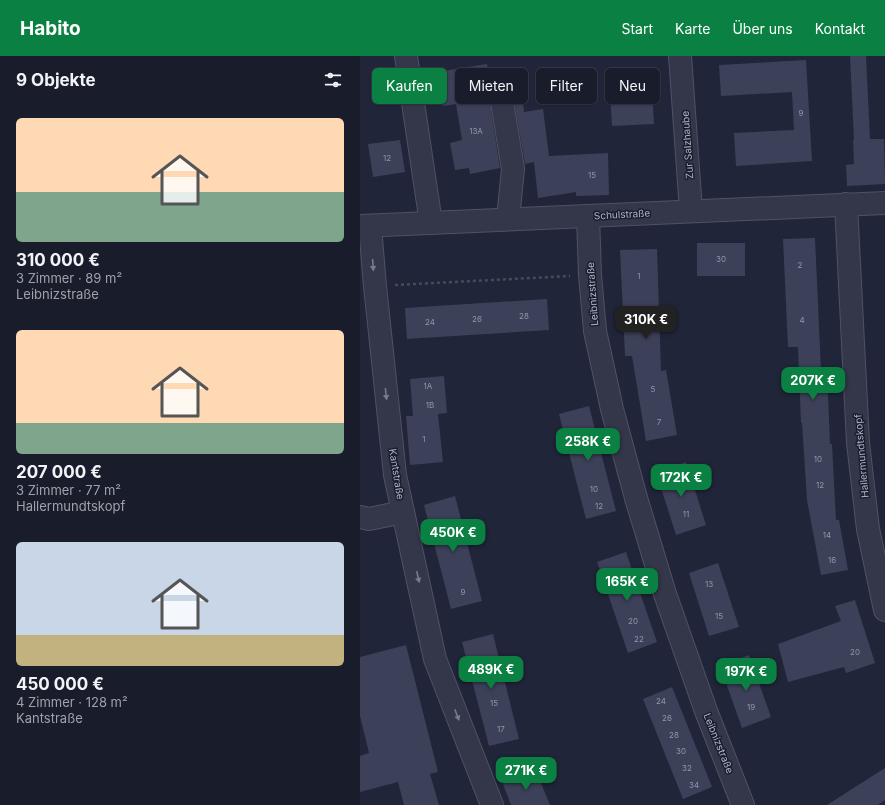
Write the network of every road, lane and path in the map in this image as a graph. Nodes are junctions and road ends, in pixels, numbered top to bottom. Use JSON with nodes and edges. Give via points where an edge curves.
{"nodes":[{"id":1,"x":406,"y":56,"type":"edge"},
{"id":2,"x":680,"y":56,"type":"edge"},
{"id":3,"x":503,"y":108,"type":"dead end"},
{"id":4,"x":885,"y":202,"type":"edge"},
{"id":5,"x":846,"y":204,"type":"junction"},
{"id":6,"x":691,"y":211,"type":"junction"},
{"id":7,"x":588,"y":216,"type":"junction"},
{"id":8,"x":508,"y":219,"type":"junction"},
{"id":9,"x":431,"y":223,"type":"junction"},
{"id":10,"x":365,"y":226,"type":"edge"},
{"id":11,"x":590,"y":275,"type":"junction"},
{"id":12,"x":375,"y":286,"type":"junction"},
{"id":13,"x":403,"y":512,"type":"junction"},
{"id":14,"x":360,"y":517,"type":"edge"},
{"id":15,"x":885,"y":610,"type":"edge"},
{"id":16,"x":492,"y":805,"type":"edge"},
{"id":17,"x":743,"y":805,"type":"edge"}],
"edges":[{"from":1,"to":9,"type":"street"},
{"from":2,"to":6,"type":"street","name":"Zur Salzhaube"},
{"from":3,"to":8,"type":"street","via":[[513,169]]},
{"from":4,"to":5,"type":"street","name":"Schulstraße"},
{"from":5,"to":6,"type":"street","name":"Schulstraße"},
{"from":5,"to":15,"type":"street","name":"Hallermundtskopf","via":[[858,443],[868,529]]},
{"from":6,"to":7,"type":"street","name":"Schulstraße"},
{"from":7,"to":8,"type":"street","name":"Schulstraße"},
{"from":7,"to":11,"type":"street","name":"Leibnizstraße"},
{"from":8,"to":9,"type":"street","name":"Schulstraße"},
{"from":9,"to":10,"type":"street","name":"Schulstraße"},
{"from":10,"to":12,"type":"street","name":"Kantstraße","one_way":true},
{"from":11,"to":12,"type":"path"},
{"from":11,"to":17,"type":"street","name":"Leibnizstraße","via":[[598,346],[636,498],[665,594],[706,711]]},
{"from":12,"to":13,"type":"street","name":"Kantstraße","one_way":true,"via":[[395,475]]},
{"from":13,"to":14,"type":"street","via":[[369,519]]},
{"from":13,"to":16,"type":"street","name":"Kantstraße","one_way":true,"via":[[435,658]]}]}
